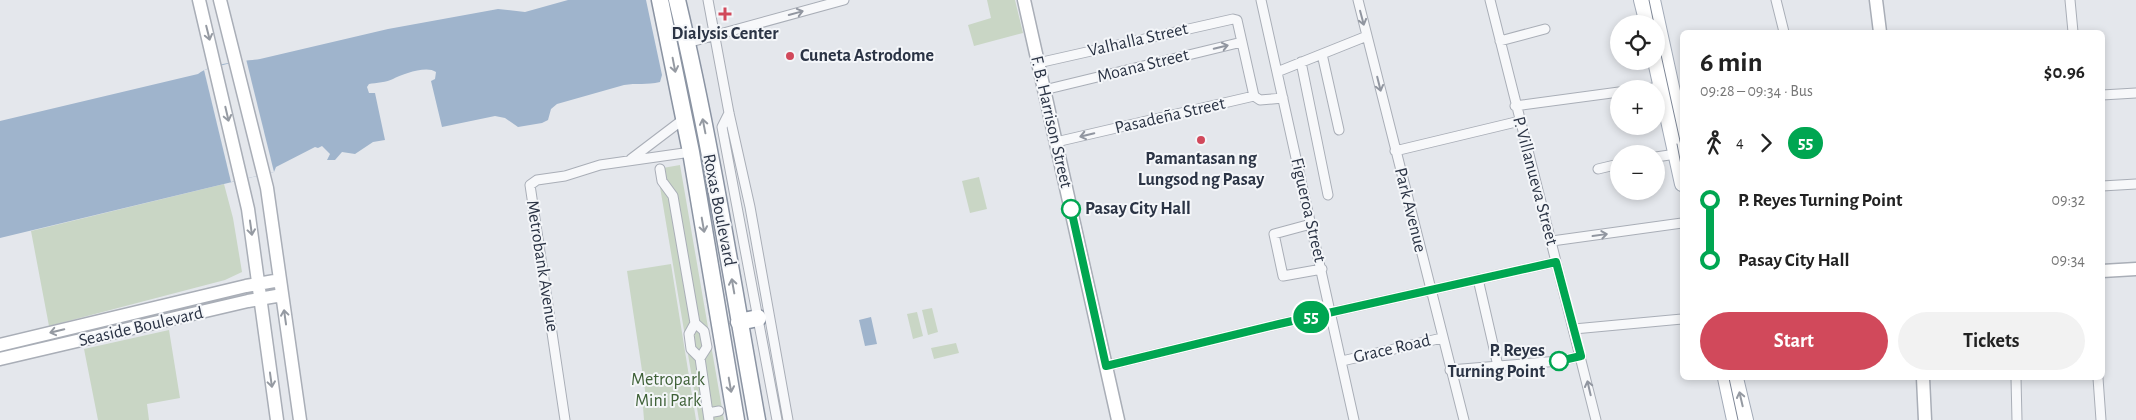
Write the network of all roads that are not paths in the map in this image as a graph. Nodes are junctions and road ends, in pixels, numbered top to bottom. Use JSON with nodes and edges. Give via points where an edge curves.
{"nodes":[{"id":1,"x":199,"y":0,"type":"edge"},
{"id":2,"x":220,"y":0,"type":"edge"},
{"id":3,"x":660,"y":0,"type":"edge"},
{"id":4,"x":677,"y":0,"type":"edge"},
{"id":5,"x":708,"y":0,"type":"edge"},
{"id":6,"x":844,"y":0,"type":"edge"},
{"id":7,"x":1261,"y":0,"type":"edge"},
{"id":8,"x":1358,"y":0,"type":"edge"},
{"id":9,"x":1490,"y":0,"type":"edge"},
{"id":10,"x":1641,"y":0,"type":"edge"},
{"id":11,"x":1653,"y":0,"type":"edge"},
{"id":12,"x":1776,"y":0,"type":"edge"},
{"id":13,"x":1876,"y":0,"type":"edge"},
{"id":14,"x":2070,"y":0,"type":"edge"},
{"id":15,"x":1026,"y":1,"type":"edge"},
{"id":16,"x":1648,"y":15,"type":"edge"},
{"id":17,"x":1650,"y":15,"type":"edge"},
{"id":18,"x":1546,"y":29,"type":"dead end"},
{"id":19,"x":1784,"y":30,"type":"edge"},
{"id":20,"x":1880,"y":30,"type":"edge"},
{"id":21,"x":2073,"y":30,"type":"edge"},
{"id":22,"x":715,"y":35,"type":"junction"},
{"id":23,"x":1367,"y":36,"type":"junction"},
{"id":24,"x":1500,"y":41,"type":"junction"},
{"id":25,"x":1242,"y":42,"type":"junction"},
{"id":26,"x":687,"y":43,"type":"junction"},
{"id":27,"x":1322,"y":54,"type":"junction"},
{"id":28,"x":1038,"y":62,"type":"junction"},
{"id":29,"x":1301,"y":62,"type":"junction"},
{"id":30,"x":1662,"y":70,"type":"edge"},
{"id":31,"x":1277,"y":72,"type":"junction"},
{"id":32,"x":1044,"y":90,"type":"junction"},
{"id":33,"x":1610,"y":93,"type":"edge"},
{"id":34,"x":2136,"y":93,"type":"edge"},
{"id":35,"x":1665,"y":94,"type":"edge"},
{"id":36,"x":2105,"y":95,"type":"edge"},
{"id":37,"x":1254,"y":96,"type":"junction"},
{"id":38,"x":1283,"y":98,"type":"junction"},
{"id":39,"x":1670,"y":102,"type":"junction"},
{"id":40,"x":1515,"y":106,"type":"junction"},
{"id":41,"x":729,"y":113,"type":"junction"},
{"id":42,"x":684,"y":118,"type":"junction"},
{"id":43,"x":1520,"y":121,"type":"junction"},
{"id":44,"x":1680,"y":129,"type":"edge"},
{"id":45,"x":1339,"y":130,"type":"dead end"},
{"id":46,"x":1056,"y":142,"type":"junction"},
{"id":47,"x":1395,"y":151,"type":"junction"},
{"id":48,"x":691,"y":152,"type":"junction"},
{"id":49,"x":1676,"y":154,"type":"junction"},
{"id":50,"x":1665,"y":156,"type":"edge"},
{"id":51,"x":630,"y":160,"type":"junction"},
{"id":52,"x":1610,"y":166,"type":"edge"},
{"id":53,"x":660,"y":169,"type":"dead end"},
{"id":54,"x":1598,"y":169,"type":"dead end"},
{"id":55,"x":1680,"y":173,"type":"edge"},
{"id":56,"x":2136,"y":184,"type":"edge"},
{"id":57,"x":2105,"y":186,"type":"edge"},
{"id":58,"x":1328,"y":195,"type":"dead end"},
{"id":59,"x":1680,"y":223,"type":"edge"},
{"id":60,"x":1311,"y":224,"type":"junction"},
{"id":61,"x":1552,"y":241,"type":"junction"},
{"id":62,"x":1556,"y":262,"type":"junction"},
{"id":63,"x":1322,"y":269,"type":"junction"},
{"id":64,"x":2136,"y":270,"type":"edge"},
{"id":65,"x":2105,"y":271,"type":"edge"},
{"id":66,"x":1478,"y":279,"type":"junction"},
{"id":67,"x":280,"y":280,"type":"junction"},
{"id":68,"x":257,"y":283,"type":"junction"},
{"id":69,"x":1430,"y":290,"type":"junction"},
{"id":70,"x":282,"y":296,"type":"junction"},
{"id":71,"x":259,"y":299,"type":"junction"},
{"id":72,"x":1332,"y":313,"type":"junction"},
{"id":73,"x":758,"y":318,"type":"junction"},
{"id":74,"x":1680,"y":320,"type":"edge"},
{"id":75,"x":739,"y":322,"type":"junction"},
{"id":76,"x":695,"y":323,"type":"junction"},
{"id":77,"x":1574,"y":328,"type":"junction"},
{"id":78,"x":1442,"y":338,"type":"junction"},
{"id":79,"x":0,"y":345,"type":"edge"},
{"id":80,"x":1581,"y":356,"type":"junction"},
{"id":81,"x":700,"y":358,"type":"junction"},
{"id":82,"x":0,"y":359,"type":"edge"},
{"id":83,"x":1342,"y":361,"type":"junction"},
{"id":84,"x":1106,"y":366,"type":"junction"},
{"id":85,"x":1498,"y":366,"type":"junction"},
{"id":86,"x":1450,"y":370,"type":"junction"},
{"id":87,"x":1726,"y":380,"type":"edge"},
{"id":88,"x":1736,"y":380,"type":"edge"},
{"id":89,"x":1923,"y":380,"type":"edge"},
{"id":90,"x":2016,"y":380,"type":"edge"},
{"id":91,"x":2098,"y":380,"type":"edge"},
{"id":92,"x":718,"y":411,"type":"dead end"},
{"id":93,"x":709,"y":416,"type":"edge"},
{"id":94,"x":277,"y":420,"type":"edge"},
{"id":95,"x":300,"y":420,"type":"edge"},
{"id":96,"x":565,"y":420,"type":"edge"},
{"id":97,"x":736,"y":420,"type":"edge"},
{"id":98,"x":757,"y":420,"type":"edge"},
{"id":99,"x":778,"y":420,"type":"edge"},
{"id":100,"x":788,"y":420,"type":"edge"},
{"id":101,"x":1118,"y":420,"type":"edge"},
{"id":102,"x":1354,"y":420,"type":"edge"},
{"id":103,"x":1464,"y":420,"type":"edge"},
{"id":104,"x":1596,"y":420,"type":"edge"},
{"id":105,"x":1734,"y":420,"type":"edge"},
{"id":106,"x":1746,"y":420,"type":"edge"},
{"id":107,"x":1925,"y":420,"type":"edge"},
{"id":108,"x":2017,"y":420,"type":"edge"},
{"id":109,"x":2101,"y":420,"type":"edge"}],
"edges":[{"from":1,"to":68,"type":"main road","one_way":true,"via":[[242,180]]},
{"from":2,"to":67,"type":"main road","via":[[264,174]]},
{"from":3,"to":42,"type":"highway","name":"Roxas Boulevard","one_way":true},
{"from":4,"to":26,"type":"highway","name":"Roxas Boulevard"},
{"from":5,"to":22,"type":"street"},
{"from":22,"to":6,"type":"street","one_way":true},
{"from":7,"to":31,"type":"street","name":"Figueroa Street"},
{"from":8,"to":23,"type":"street","name":"Park Avenue","one_way":true},
{"from":9,"to":24,"type":"street","name":"P. Villanueva Street"},
{"from":10,"to":16,"type":"main road"},
{"from":11,"to":17,"type":"main road"},
{"from":12,"to":19,"type":"street"},
{"from":13,"to":20,"type":"main road"},
{"from":14,"to":21,"type":"street"},
{"from":15,"to":28,"type":"main road","name":"F. B. Harrison Street"},
{"from":18,"to":24,"type":"street"},
{"from":22,"to":26,"type":"street"},
{"from":22,"to":41,"type":"street"},
{"from":23,"to":27,"type":"street"},
{"from":23,"to":47,"type":"street","name":"Park Avenue","one_way":true},
{"from":24,"to":40,"type":"street","name":"P. Villanueva Street"},
{"from":25,"to":28,"type":"street","name":"Valhalla Street","via":[[1237,20],[1229,20]]},
{"from":32,"to":25,"type":"street","name":"Moana Street","one_way":true},
{"from":25,"to":37,"type":"street"},
{"from":75,"to":26,"type":"highway","name":"Roxas Boulevard","one_way":true},
{"from":27,"to":29,"type":"street"},
{"from":27,"to":45,"type":"street"},
{"from":28,"to":32,"type":"main road","name":"F. B. Harrison Street"},
{"from":29,"to":31,"type":"street"},
{"from":29,"to":58,"type":"street"},
{"from":30,"to":39,"type":"main road"},
{"from":31,"to":38,"type":"street","name":"Figueroa Street"},
{"from":32,"to":46,"type":"main road","name":"F. B. Harrison Street"},
{"from":33,"to":40,"type":"street"},
{"from":34,"to":36,"type":"street"},
{"from":35,"to":39,"type":"main road"},
{"from":37,"to":38,"type":"street","name":"Pasadeña Street","via":[[1260,100]]},
{"from":37,"to":46,"type":"street","name":"Pasadeña Street","one_way":true},
{"from":38,"to":60,"type":"street","name":"Figueroa Street"},
{"from":39,"to":44,"type":"main road"},
{"from":39,"to":49,"type":"main road"},
{"from":40,"to":43,"type":"street","name":"P. Villanueva Street"},
{"from":41,"to":73,"type":"street","via":[[722,127]]},
{"from":41,"to":100,"type":"street","via":[[750,207]]},
{"from":42,"to":48,"type":"highway","name":"Roxas Boulevard"},
{"from":42,"to":51,"type":"street","name":"Metrobank Avenue"},
{"from":43,"to":47,"type":"street"},
{"from":43,"to":61,"type":"street","name":"P. Villanueva Street"},
{"from":46,"to":84,"type":"main road","name":"F. B. Harrison Street"},
{"from":47,"to":69,"type":"street","name":"Park Avenue"},
{"from":48,"to":51,"type":"street","name":"Metrobank Avenue"},
{"from":48,"to":97,"type":"highway","name":"Roxas Boulevard","one_way":true},
{"from":49,"to":50,"type":"street"},
{"from":49,"to":55,"type":"main road"},
{"from":51,"to":96,"type":"street","name":"Metrobank Avenue","via":[[537,180],[530,185]]},
{"from":52,"to":54,"type":"street"},
{"from":53,"to":76,"type":"street","via":[[662,181],[673,196]]},
{"from":56,"to":57,"type":"street"},
{"from":61,"to":59,"type":"street","one_way":true},
{"from":60,"to":63,"type":"street","name":"Figueroa Street"},
{"from":60,"to":63,"type":"street","via":[[1274,234],[1283,276]]},
{"from":61,"to":62,"type":"street","name":"P. Villanueva Street"},
{"from":62,"to":66,"type":"street"},
{"from":62,"to":77,"type":"street","name":"P. Villanueva Street"},
{"from":63,"to":72,"type":"street","name":"Figueroa Street"},
{"from":64,"to":65,"type":"main road"},
{"from":66,"to":69,"type":"street"},
{"from":66,"to":85,"type":"street"},
{"from":67,"to":68,"type":"main road","name":"Seaside Boulevard"},
{"from":67,"to":70,"type":"main road"},
{"from":68,"to":71,"type":"main road"},
{"from":68,"to":79,"type":"main road","name":"Seaside Boulevard","one_way":true},
{"from":69,"to":72,"type":"street"},
{"from":69,"to":78,"type":"street","name":"Park Avenue"},
{"from":70,"to":71,"type":"main road","name":"Seaside Boulevard"},
{"from":95,"to":70,"type":"main road","one_way":true},
{"from":71,"to":82,"type":"main road","name":"Seaside Boulevard"},
{"from":71,"to":94,"type":"main road","one_way":true},
{"from":72,"to":83,"type":"street","name":"Figueroa Street"},
{"from":72,"to":84,"type":"street"},
{"from":73,"to":75,"type":"highway"},
{"from":73,"to":99,"type":"street"},
{"from":74,"to":77,"type":"street"},
{"from":75,"to":98,"type":"highway","name":"Roxas Boulevard"},
{"from":76,"to":81,"type":"street","via":[[689,334],[691,349]]},
{"from":76,"to":81,"type":"street","via":[[704,330],[708,347]]},
{"from":77,"to":80,"type":"street","name":"P. Villanueva Street"},
{"from":78,"to":83,"type":"street","name":"Grace Road"},
{"from":78,"to":86,"type":"street","name":"Park Avenue"},
{"from":80,"to":85,"type":"street"},
{"from":104,"to":80,"type":"street","name":"P. Villanueva Street","one_way":true},
{"from":81,"to":93,"type":"street"},
{"from":83,"to":102,"type":"street","name":"Figueroa Street"},
{"from":84,"to":101,"type":"main road","name":"F. B. Harrison Street"},
{"from":85,"to":86,"type":"street"},
{"from":86,"to":103,"type":"street","name":"Park Avenue"},
{"from":87,"to":105,"type":"main road"},
{"from":106,"to":88,"type":"main road","one_way":true},
{"from":89,"to":107,"type":"main road"},
{"from":90,"to":108,"type":"street"},
{"from":91,"to":109,"type":"street"},
{"from":92,"to":93,"type":"street"}]}
